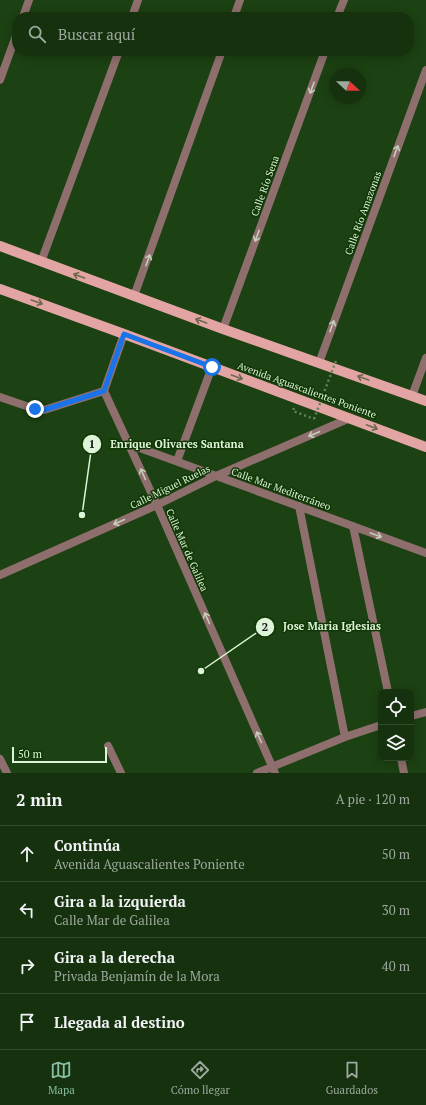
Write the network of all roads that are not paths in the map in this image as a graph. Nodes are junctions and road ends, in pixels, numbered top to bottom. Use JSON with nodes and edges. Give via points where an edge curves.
{"nodes":[{"id":1,"x":29,"y":0,"type":"edge"},
{"id":2,"x":138,"y":0,"type":"edge"},
{"id":3,"x":240,"y":0,"type":"edge"},
{"id":4,"x":344,"y":0,"type":"edge"},
{"id":5,"x":25,"y":12,"type":"edge"},
{"id":6,"x":134,"y":12,"type":"edge"},
{"id":7,"x":236,"y":12,"type":"edge"},
{"id":8,"x":340,"y":12,"type":"edge"},
{"id":9,"x":12,"y":47,"type":"edge"},
{"id":10,"x":117,"y":56,"type":"edge"},
{"id":11,"x":220,"y":56,"type":"edge"},
{"id":12,"x":323,"y":56,"type":"edge"},
{"id":13,"x":426,"y":70,"type":"edge"},
{"id":14,"x":0,"y":80,"type":"edge"},
{"id":15,"x":0,"y":246,"type":"edge"},
{"id":16,"x":41,"y":262,"type":"junction"},
{"id":17,"x":0,"y":289,"type":"edge"},
{"id":18,"x":134,"y":296,"type":"junction"},
{"id":19,"x":223,"y":329,"type":"junction"},
{"id":20,"x":124,"y":334,"type":"junction"},
{"id":21,"x":426,"y":358,"type":"edge"},
{"id":22,"x":319,"y":363,"type":"junction"},
{"id":23,"x":212,"y":367,"type":"junction"},
{"id":24,"x":104,"y":391,"type":"junction"},
{"id":25,"x":412,"y":396,"type":"junction"},
{"id":26,"x":0,"y":397,"type":"edge"},
{"id":27,"x":426,"y":401,"type":"edge"},
{"id":28,"x":350,"y":418,"type":"junction"},
{"id":29,"x":129,"y":444,"type":"junction"},
{"id":30,"x":426,"y":447,"type":"edge"},
{"id":31,"x":177,"y":461,"type":"junction"},
{"id":32,"x":216,"y":476,"type":"junction"},
{"id":33,"x":157,"y":505,"type":"junction"},
{"id":34,"x":299,"y":506,"type":"junction"},
{"id":35,"x":353,"y":526,"type":"junction"},
{"id":36,"x":426,"y":553,"type":"edge"},
{"id":37,"x":0,"y":576,"type":"edge"},
{"id":38,"x":387,"y":689,"type":"edge"},
{"id":39,"x":426,"y":712,"type":"edge"},
{"id":40,"x":414,"y":715,"type":"edge"},
{"id":41,"x":378,"y":726,"type":"edge"},
{"id":42,"x":345,"y":737,"type":"junction"},
{"id":43,"x":108,"y":746,"type":"dead end"},
{"id":44,"x":0,"y":759,"type":"edge"},
{"id":45,"x":402,"y":761,"type":"edge"},
{"id":46,"x":274,"y":770,"type":"edge"},
{"id":47,"x":4,"y":772,"type":"edge"},
{"id":48,"x":120,"y":773,"type":"edge"},
{"id":49,"x":257,"y":773,"type":"edge"},
{"id":50,"x":404,"y":773,"type":"edge"}],
"edges":[{"from":1,"to":5,"type":"street"},
{"from":2,"to":6,"type":"street"},
{"from":3,"to":7,"type":"street"},
{"from":4,"to":8,"type":"street"},
{"from":9,"to":14,"type":"street"},
{"from":10,"to":16,"type":"street"},
{"from":18,"to":11,"type":"street","one_way":true},
{"from":12,"to":19,"type":"street","name":"Calle Río Sena","one_way":true},
{"from":22,"to":13,"type":"street","name":"Calle Río Amazonas","one_way":true},
{"from":15,"to":16,"type":"main road"},
{"from":18,"to":16,"type":"main road","one_way":true},
{"from":17,"to":20,"type":"main road","name":"Avenida Aguascalientes Poniente","one_way":true},
{"from":19,"to":18,"type":"main road","one_way":true},
{"from":19,"to":22,"type":"main road"},
{"from":20,"to":23,"type":"main road","name":"Avenida Aguascalientes Poniente"},
{"from":20,"to":24,"type":"street"},
{"from":21,"to":25,"type":"street"},
{"from":25,"to":22,"type":"main road","one_way":true},
{"from":23,"to":28,"type":"main road","name":"Avenida Aguascalientes Poniente","one_way":true},
{"from":23,"to":31,"type":"street"},
{"from":24,"to":26,"type":"street","via":[[44,410]]},
{"from":24,"to":29,"type":"street","name":"Calle Mar de Galilea"},
{"from":25,"to":27,"type":"main road"},
{"from":28,"to":30,"type":"main road","name":"Avenida Aguascalientes Poniente","one_way":true},
{"from":28,"to":32,"type":"street","name":"Calle Miguel Ruelas","one_way":true},
{"from":29,"to":31,"type":"street","name":"Calle Mar Mediterráneo"},
{"from":33,"to":29,"type":"street","name":"Calle Mar de Galilea","one_way":true},
{"from":31,"to":32,"type":"street","name":"Calle Mar Mediterráneo"},
{"from":32,"to":33,"type":"street","name":"Calle Miguel Ruelas"},
{"from":32,"to":34,"type":"street","name":"Calle Mar Mediterráneo"},
{"from":33,"to":37,"type":"street","name":"Calle Miguel Ruelas","one_way":true},
{"from":46,"to":33,"type":"street","name":"Calle Mar de Galilea","one_way":true},
{"from":34,"to":35,"type":"street","name":"Calle Mar Mediterráneo"},
{"from":34,"to":42,"type":"street"},
{"from":35,"to":36,"type":"street","name":"Calle Mar Mediterráneo","one_way":true},
{"from":35,"to":38,"type":"street"},
{"from":39,"to":40,"type":"street"},
{"from":41,"to":42,"type":"street"},
{"from":42,"to":46,"type":"street"},
{"from":43,"to":48,"type":"street"},
{"from":44,"to":47,"type":"street"},
{"from":45,"to":50,"type":"street"},
{"from":46,"to":49,"type":"street"}]}
